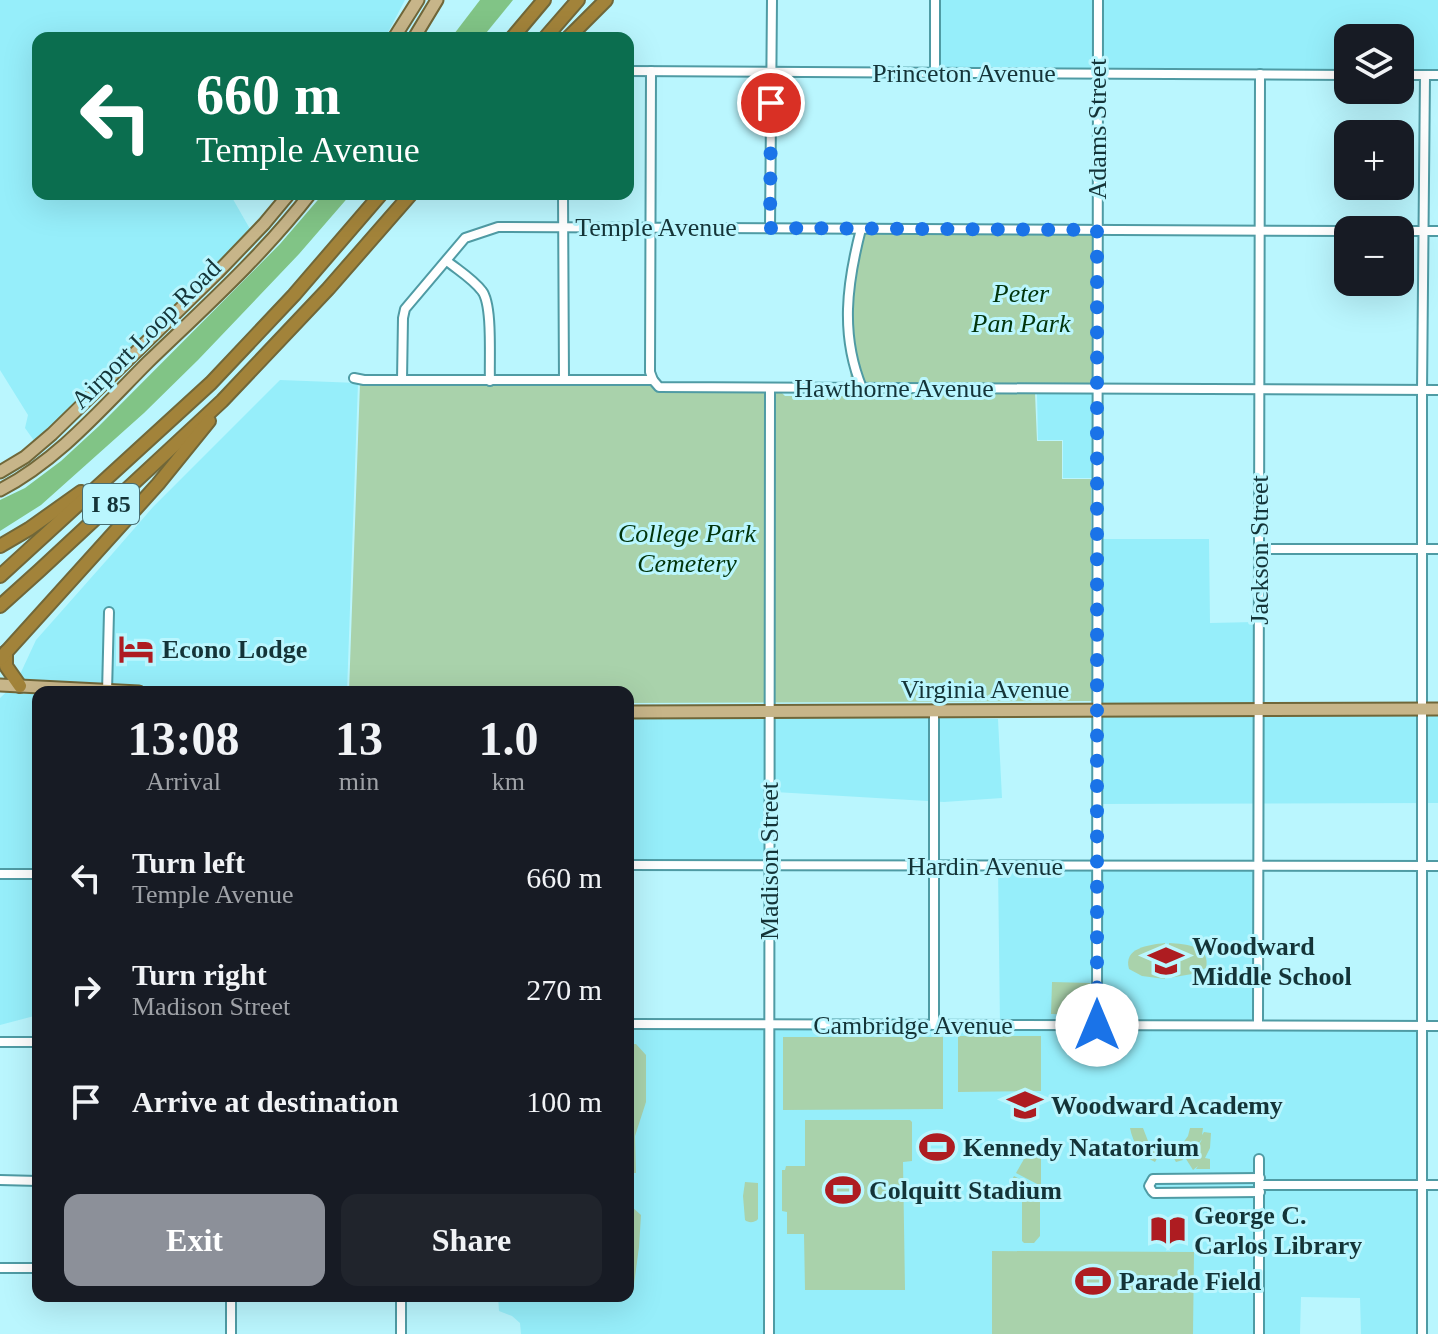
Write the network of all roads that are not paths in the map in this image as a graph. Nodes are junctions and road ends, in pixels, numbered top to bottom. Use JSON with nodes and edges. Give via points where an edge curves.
{"nodes":[{"id":1,"x":418,"y":0,"type":"edge"},
{"id":2,"x":437,"y":0,"type":"edge"},
{"id":3,"x":544,"y":0,"type":"edge"},
{"id":4,"x":578,"y":0,"type":"edge"},
{"id":5,"x":606,"y":0,"type":"edge"},
{"id":6,"x":772,"y":0,"type":"edge"},
{"id":7,"x":935,"y":0,"type":"edge"},
{"id":8,"x":1098,"y":0,"type":"edge"},
{"id":9,"x":398,"y":32,"type":"edge"},
{"id":10,"x":418,"y":32,"type":"edge"},
{"id":11,"x":517,"y":32,"type":"edge"},
{"id":12,"x":550,"y":32,"type":"edge"},
{"id":13,"x":574,"y":32,"type":"edge"},
{"id":14,"x":634,"y":71,"type":"edge"},
{"id":15,"x":651,"y":71,"type":"junction"},
{"id":16,"x":772,"y":72,"type":"junction"},
{"id":17,"x":935,"y":73,"type":"junction"},
{"id":18,"x":1097,"y":73,"type":"junction"},
{"id":19,"x":1260,"y":74,"type":"junction"},
{"id":20,"x":1334,"y":75,"type":"edge"},
{"id":21,"x":1414,"y":75,"type":"edge"},
{"id":22,"x":1425,"y":75,"type":"junction"},
{"id":23,"x":1438,"y":75,"type":"edge"},
{"id":24,"x":284,"y":200,"type":"edge"},
{"id":25,"x":305,"y":200,"type":"edge"},
{"id":26,"x":376,"y":200,"type":"edge"},
{"id":27,"x":406,"y":200,"type":"edge"},
{"id":28,"x":563,"y":200,"type":"edge"},
{"id":29,"x":563,"y":226,"type":"junction"},
{"id":30,"x":651,"y":227,"type":"junction"},
{"id":31,"x":770,"y":228,"type":"junction"},
{"id":32,"x":861,"y":229,"type":"junction"},
{"id":33,"x":1097,"y":230,"type":"junction"},
{"id":34,"x":1259,"y":230,"type":"junction"},
{"id":35,"x":1334,"y":231,"type":"edge"},
{"id":36,"x":1414,"y":231,"type":"edge"},
{"id":37,"x":1422,"y":231,"type":"junction"},
{"id":38,"x":1438,"y":231,"type":"edge"},
{"id":39,"x":447,"y":261,"type":"junction"},
{"id":40,"x":354,"y":378,"type":"dead end"},
{"id":41,"x":402,"y":380,"type":"junction"},
{"id":42,"x":564,"y":380,"type":"junction"},
{"id":43,"x":653,"y":380,"type":"junction"},
{"id":44,"x":490,"y":381,"type":"junction"},
{"id":45,"x":211,"y":383,"type":"junction"},
{"id":46,"x":770,"y":388,"type":"junction"},
{"id":47,"x":862,"y":388,"type":"junction"},
{"id":48,"x":1096,"y":389,"type":"junction"},
{"id":49,"x":1259,"y":390,"type":"junction"},
{"id":50,"x":1422,"y":390,"type":"junction"},
{"id":51,"x":1438,"y":390,"type":"edge"},
{"id":52,"x":222,"y":401,"type":"junction"},
{"id":53,"x":0,"y":472,"type":"edge"},
{"id":54,"x":0,"y":490,"type":"edge"},
{"id":55,"x":0,"y":546,"type":"edge"},
{"id":56,"x":1259,"y":549,"type":"junction"},
{"id":57,"x":1422,"y":549,"type":"junction"},
{"id":58,"x":1438,"y":549,"type":"edge"},
{"id":59,"x":0,"y":576,"type":"edge"},
{"id":60,"x":0,"y":606,"type":"edge"},
{"id":61,"x":109,"y":612,"type":"dead end"},
{"id":62,"x":3,"y":656,"type":"edge"},
{"id":63,"x":0,"y":685,"type":"edge"},
{"id":64,"x":20,"y":686,"type":"junction"},
{"id":65,"x":107,"y":686,"type":"edge"},
{"id":66,"x":32,"y":687,"type":"edge"},
{"id":67,"x":1422,"y":709,"type":"junction"},
{"id":68,"x":1438,"y":709,"type":"edge"},
{"id":69,"x":1097,"y":710,"type":"junction"},
{"id":70,"x":1259,"y":710,"type":"junction"},
{"id":71,"x":934,"y":711,"type":"junction"},
{"id":72,"x":634,"y":712,"type":"edge"},
{"id":73,"x":770,"y":712,"type":"junction"},
{"id":74,"x":634,"y":865,"type":"edge"},
{"id":75,"x":769,"y":866,"type":"junction"},
{"id":76,"x":934,"y":866,"type":"junction"},
{"id":77,"x":1097,"y":866,"type":"junction"},
{"id":78,"x":1259,"y":866,"type":"junction"},
{"id":79,"x":1422,"y":866,"type":"junction"},
{"id":80,"x":1438,"y":866,"type":"edge"},
{"id":81,"x":0,"y":874,"type":"edge"},
{"id":82,"x":32,"y":874,"type":"edge"},
{"id":83,"x":634,"y":1024,"type":"edge"},
{"id":84,"x":769,"y":1024,"type":"junction"},
{"id":85,"x":934,"y":1025,"type":"junction"},
{"id":86,"x":1097,"y":1025,"type":"junction"},
{"id":87,"x":1258,"y":1025,"type":"junction"},
{"id":88,"x":1422,"y":1026,"type":"junction"},
{"id":89,"x":1438,"y":1026,"type":"edge"},
{"id":90,"x":0,"y":1042,"type":"edge"},
{"id":91,"x":32,"y":1042,"type":"edge"},
{"id":92,"x":1259,"y":1159,"type":"dead end"},
{"id":93,"x":0,"y":1180,"type":"edge"},
{"id":94,"x":32,"y":1181,"type":"edge"},
{"id":95,"x":1260,"y":1185,"type":"junction"},
{"id":96,"x":1422,"y":1185,"type":"junction"},
{"id":97,"x":1438,"y":1185,"type":"edge"},
{"id":98,"x":0,"y":1268,"type":"edge"},
{"id":99,"x":32,"y":1268,"type":"edge"},
{"id":100,"x":231,"y":1302,"type":"edge"},
{"id":101,"x":401,"y":1302,"type":"edge"},
{"id":102,"x":231,"y":1334,"type":"edge"},
{"id":103,"x":401,"y":1334,"type":"edge"},
{"id":104,"x":769,"y":1334,"type":"edge"},
{"id":105,"x":1259,"y":1334,"type":"edge"},
{"id":106,"x":1422,"y":1334,"type":"edge"}],
"edges":[{"from":1,"to":9,"type":"main road"},
{"from":2,"to":10,"type":"main road"},
{"from":3,"to":11,"type":"highway"},
{"from":4,"to":12,"type":"highway"},
{"from":5,"to":13,"type":"highway"},
{"from":6,"to":16,"type":"street"},
{"from":7,"to":17,"type":"street"},
{"from":8,"to":18,"type":"street","name":"Adams Street"},
{"from":14,"to":15,"type":"street","name":"Princeton Avenue"},
{"from":15,"to":16,"type":"street","name":"Princeton Avenue"},
{"from":15,"to":30,"type":"street"},
{"from":16,"to":17,"type":"street","name":"Princeton Avenue"},
{"from":16,"to":31,"type":"street"},
{"from":17,"to":18,"type":"street","name":"Princeton Avenue"},
{"from":18,"to":19,"type":"street","name":"Princeton Avenue"},
{"from":18,"to":33,"type":"street","name":"Adams Street"},
{"from":19,"to":20,"type":"street","name":"Princeton Avenue"},
{"from":19,"to":34,"type":"street","name":"Jackson Street"},
{"from":21,"to":22,"type":"street"},
{"from":22,"to":23,"type":"street"},
{"from":22,"to":37,"type":"street"},
{"from":24,"to":53,"type":"main road","name":"Airport Loop Road","via":[[52,434]]},
{"from":25,"to":54,"type":"main road","name":"Airport Loop Road","via":[[218,295],[63,446]]},
{"from":26,"to":45,"type":"highway","number":"I 85"},
{"from":27,"to":52,"type":"highway","number":"I 85"},
{"from":28,"to":29,"type":"street"},
{"from":29,"to":30,"type":"street","name":"Temple Avenue"},
{"from":29,"to":39,"type":"street","name":"Temple Avenue","via":[[484,230],[465,238]]},
{"from":29,"to":42,"type":"street"},
{"from":30,"to":31,"type":"street","name":"Temple Avenue"},
{"from":30,"to":43,"type":"street"},
{"from":31,"to":32,"type":"street","name":"Temple Avenue"},
{"from":32,"to":33,"type":"street","name":"Temple Avenue"},
{"from":32,"to":47,"type":"street","via":[[848,305],[850,354]]},
{"from":33,"to":34,"type":"street","name":"Temple Avenue"},
{"from":33,"to":48,"type":"street","name":"Adams Street"},
{"from":34,"to":35,"type":"street","name":"Temple Avenue"},
{"from":34,"to":49,"type":"street","name":"Jackson Street"},
{"from":36,"to":37,"type":"street"},
{"from":37,"to":38,"type":"street"},
{"from":37,"to":50,"type":"street"},
{"from":39,"to":41,"type":"street","name":"Temple Avenue","via":[[405,309]]},
{"from":39,"to":44,"type":"street","via":[[486,298]]},
{"from":40,"to":41,"type":"street","name":"Hawthorne Avenue"},
{"from":41,"to":44,"type":"street","name":"Hawthorne Avenue"},
{"from":42,"to":43,"type":"street","name":"Hawthorne Avenue"},
{"from":42,"to":44,"type":"street","name":"Hawthorne Avenue"},
{"from":43,"to":46,"type":"street","name":"Hawthorne Avenue","via":[[659,387]]},
{"from":45,"to":55,"type":"highway","via":[[186,395],[70,501]]},
{"from":45,"to":59,"type":"highway","number":"I 85"},
{"from":46,"to":47,"type":"street","name":"Hawthorne Avenue"},
{"from":46,"to":73,"type":"street","name":"Madison Street"},
{"from":47,"to":48,"type":"street","name":"Hawthorne Avenue"},
{"from":48,"to":49,"type":"street","name":"Hawthorne Avenue"},
{"from":48,"to":69,"type":"street","name":"Adams Street"},
{"from":49,"to":50,"type":"street","name":"Hawthorne Avenue"},
{"from":49,"to":56,"type":"street","name":"Jackson Street"},
{"from":50,"to":51,"type":"street","name":"Hawthorne Avenue"},
{"from":50,"to":57,"type":"street"},
{"from":52,"to":60,"type":"highway","number":"I 85"},
{"from":52,"to":62,"type":"highway","via":[[158,484]]},
{"from":56,"to":57,"type":"street"},
{"from":56,"to":70,"type":"street","name":"Jackson Street"},
{"from":57,"to":58,"type":"street"},
{"from":57,"to":67,"type":"street"},
{"from":61,"to":65,"type":"street"},
{"from":62,"to":64,"type":"highway"},
{"from":63,"to":64,"type":"main road"},
{"from":64,"to":66,"type":"main road"},
{"from":67,"to":68,"type":"main road","name":"Virginia Avenue"},
{"from":67,"to":70,"type":"main road","name":"Virginia Avenue"},
{"from":67,"to":79,"type":"street"},
{"from":69,"to":70,"type":"main road","name":"Virginia Avenue"},
{"from":69,"to":71,"type":"main road","name":"Virginia Avenue"},
{"from":69,"to":77,"type":"street","name":"Adams Street"},
{"from":70,"to":78,"type":"street","name":"Jackson Street"},
{"from":71,"to":73,"type":"main road","name":"Virginia Avenue"},
{"from":71,"to":76,"type":"street"},
{"from":72,"to":73,"type":"main road","name":"Virginia Avenue"},
{"from":73,"to":75,"type":"street","name":"Madison Street"},
{"from":74,"to":75,"type":"street","name":"Hardin Avenue"},
{"from":75,"to":76,"type":"street","name":"Hardin Avenue"},
{"from":75,"to":84,"type":"street","name":"Madison Street"},
{"from":76,"to":77,"type":"street","name":"Hardin Avenue"},
{"from":76,"to":85,"type":"street"},
{"from":77,"to":78,"type":"street","name":"Hardin Avenue"},
{"from":77,"to":86,"type":"street","name":"Adams Street"},
{"from":78,"to":79,"type":"street","name":"Hardin Avenue"},
{"from":78,"to":87,"type":"street","name":"Jackson Street"},
{"from":79,"to":80,"type":"street","name":"Hardin Avenue"},
{"from":79,"to":88,"type":"street"},
{"from":81,"to":82,"type":"street"},
{"from":83,"to":84,"type":"street","name":"Cambridge Avenue"},
{"from":84,"to":85,"type":"street","name":"Cambridge Avenue"},
{"from":84,"to":104,"type":"street","name":"Madison Street"},
{"from":85,"to":86,"type":"street","name":"Cambridge Avenue"},
{"from":86,"to":87,"type":"street","name":"Cambridge Avenue"},
{"from":87,"to":88,"type":"street","name":"Cambridge Avenue"},
{"from":88,"to":89,"type":"street","name":"Cambridge Avenue"},
{"from":88,"to":96,"type":"street"},
{"from":90,"to":91,"type":"street"},
{"from":92,"to":95,"type":"street"},
{"from":93,"to":94,"type":"street"},
{"from":95,"to":95,"type":"street","via":[[1154,1193],[1149,1186],[1153,1179]]},
{"from":95,"to":96,"type":"street"},
{"from":95,"to":105,"type":"street"},
{"from":96,"to":97,"type":"street"},
{"from":96,"to":106,"type":"street"},
{"from":98,"to":99,"type":"street"},
{"from":100,"to":102,"type":"street"},
{"from":101,"to":103,"type":"street"}]}
